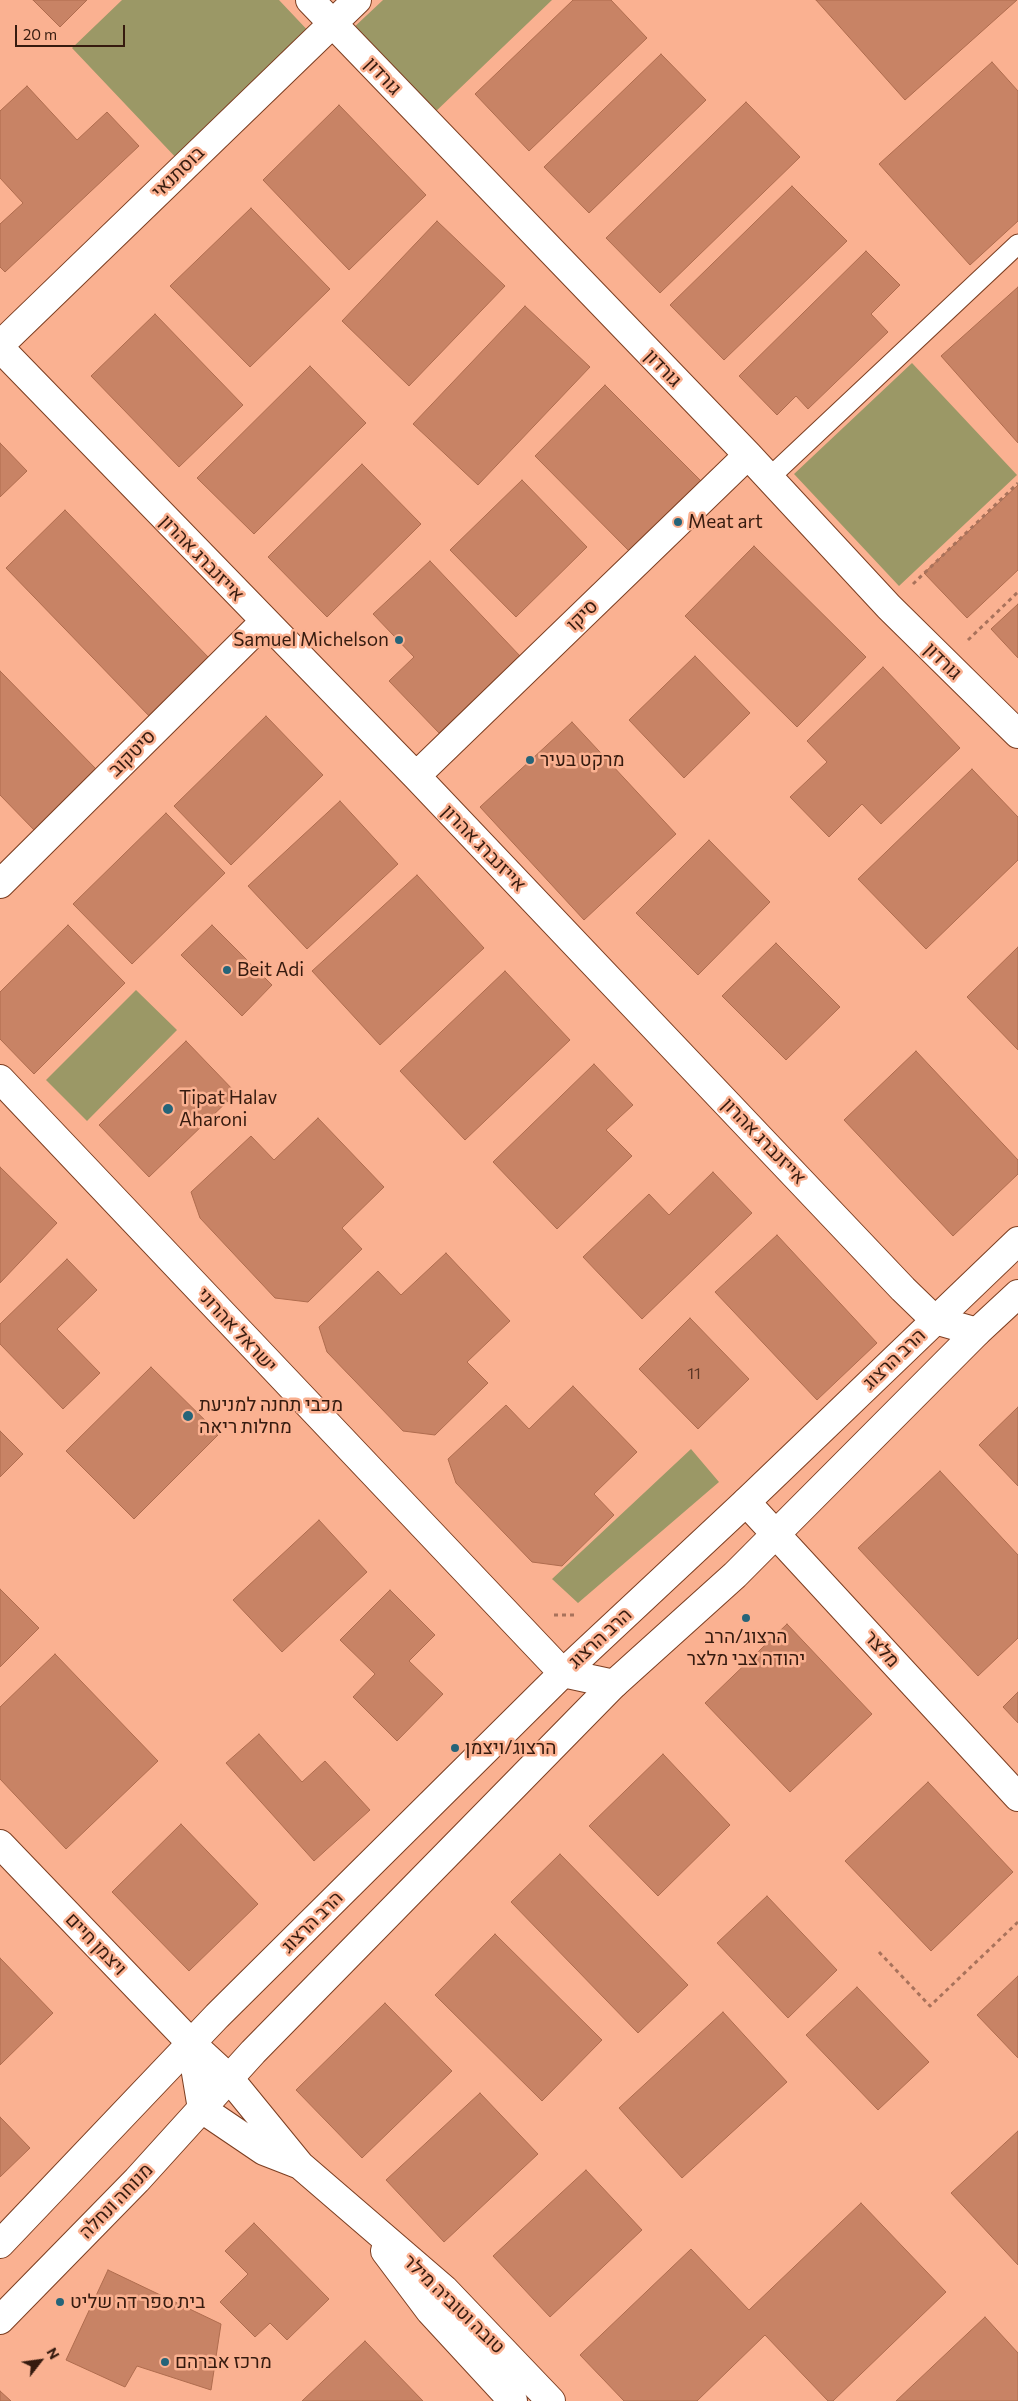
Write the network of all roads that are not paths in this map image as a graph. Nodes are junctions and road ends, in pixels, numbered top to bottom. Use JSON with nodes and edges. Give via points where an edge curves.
{"nodes":[{"id":1,"x":310,"y":0,"type":"edge"},
{"id":2,"x":357,"y":0,"type":"edge"},
{"id":3,"x":333,"y":23,"type":"junction"},
{"id":4,"x":1018,"y":244,"type":"edge"},
{"id":5,"x":0,"y":347,"type":"edge"},
{"id":6,"x":748,"y":455,"type":"junction"},
{"id":7,"x":770,"y":478,"type":"junction"},
{"id":8,"x":264,"y":622,"type":"junction"},
{"id":9,"x":1018,"y":734,"type":"edge"},
{"id":10,"x":416,"y":776,"type":"junction"},
{"id":11,"x":0,"y":884,"type":"edge"},
{"id":12,"x":0,"y":1079,"type":"edge"},
{"id":13,"x":1018,"y":1242,"type":"edge"},
{"id":14,"x":1018,"y":1294,"type":"edge"},
{"id":15,"x":935,"y":1320,"type":"junction"},
{"id":16,"x":977,"y":1332,"type":"junction"},
{"id":17,"x":746,"y":1502,"type":"junction"},
{"id":18,"x":775,"y":1535,"type":"junction"},
{"id":19,"x":563,"y":1673,"type":"junction"},
{"id":20,"x":614,"y":1684,"type":"junction"},
{"id":21,"x":1018,"y":1797,"type":"edge"},
{"id":22,"x":0,"y":1844,"type":"edge"},
{"id":23,"x":191,"y":2043,"type":"junction"},
{"id":24,"x":229,"y":2078,"type":"junction"},
{"id":25,"x":202,"y":2109,"type":"junction"},
{"id":26,"x":300,"y":2165,"type":"junction"},
{"id":27,"x":354,"y":2211,"type":"junction"},
{"id":28,"x":0,"y":2244,"type":"edge"},
{"id":29,"x":0,"y":2320,"type":"edge"},
{"id":30,"x":513,"y":2401,"type":"edge"},
{"id":31,"x":551,"y":2401,"type":"edge"}],
"edges":[{"from":1,"to":3,"type":"street","name":"גורדון"},
{"from":2,"to":3,"type":"street","name":"בוסתנאי"},
{"from":3,"to":5,"type":"street","name":"בוסתנאי"},
{"from":3,"to":6,"type":"street","name":"גורדון"},
{"from":4,"to":7,"type":"lane"},
{"from":5,"to":8,"type":"street","name":"אייזנברג אהרון"},
{"from":6,"to":7,"type":"street","name":"גורדון"},
{"from":6,"to":10,"type":"street","name":"סיקו"},
{"from":7,"to":9,"type":"street","name":"גורדון","via":[[889,607]]},
{"from":8,"to":10,"type":"street","name":"אייזנברג אהרון"},
{"from":8,"to":11,"type":"street","name":"סיטקוב"},
{"from":10,"to":15,"type":"street","name":"אייזנברג אהרון"},
{"from":12,"to":19,"type":"street","name":"ישראל אהרוני"},
{"from":13,"to":15,"type":"street","name":"הרב הרצוג"},
{"from":14,"to":16,"type":"street","name":"הרב הרצוג"},
{"from":15,"to":16,"type":"street"},
{"from":15,"to":17,"type":"street","name":"הרב הרצוג"},
{"from":16,"to":18,"type":"street","name":"הרב הרצוג"},
{"from":17,"to":18,"type":"street","name":"מלצר"},
{"from":17,"to":19,"type":"street","name":"הרב הרצוג"},
{"from":18,"to":20,"type":"street","name":"הרב הרצוג","via":[[735,1576]]},
{"from":18,"to":21,"type":"street","name":"מלצר"},
{"from":19,"to":20,"type":"street"},
{"from":19,"to":23,"type":"street","name":"הרב הרצוג"},
{"from":20,"to":24,"type":"street","name":"הרב הרצוג"},
{"from":22,"to":23,"type":"street","name":"ויצמן חיים"},
{"from":23,"to":24,"type":"street","name":"טובה וטוביה מילר"},
{"from":23,"to":25,"type":"street"},
{"from":23,"to":28,"type":"street"},
{"from":24,"to":25,"type":"street","name":"מנוחה ונחלה"},
{"from":24,"to":26,"type":"street","name":"טובה וטוביה מילר"},
{"from":25,"to":26,"type":"street","name":"טובה וטוביה מילר","via":[[264,2151]]},
{"from":25,"to":29,"type":"street","name":"מנוחה ונחלה"},
{"from":26,"to":27,"type":"street","name":"טובה וטוביה מילר"},
{"from":27,"to":30,"type":"street","name":"טובה וטוביה מילר","via":[[430,2310]]},
{"from":27,"to":31,"type":"street","name":"טובה וטוביה מילר","via":[[444,2289]]}]}
